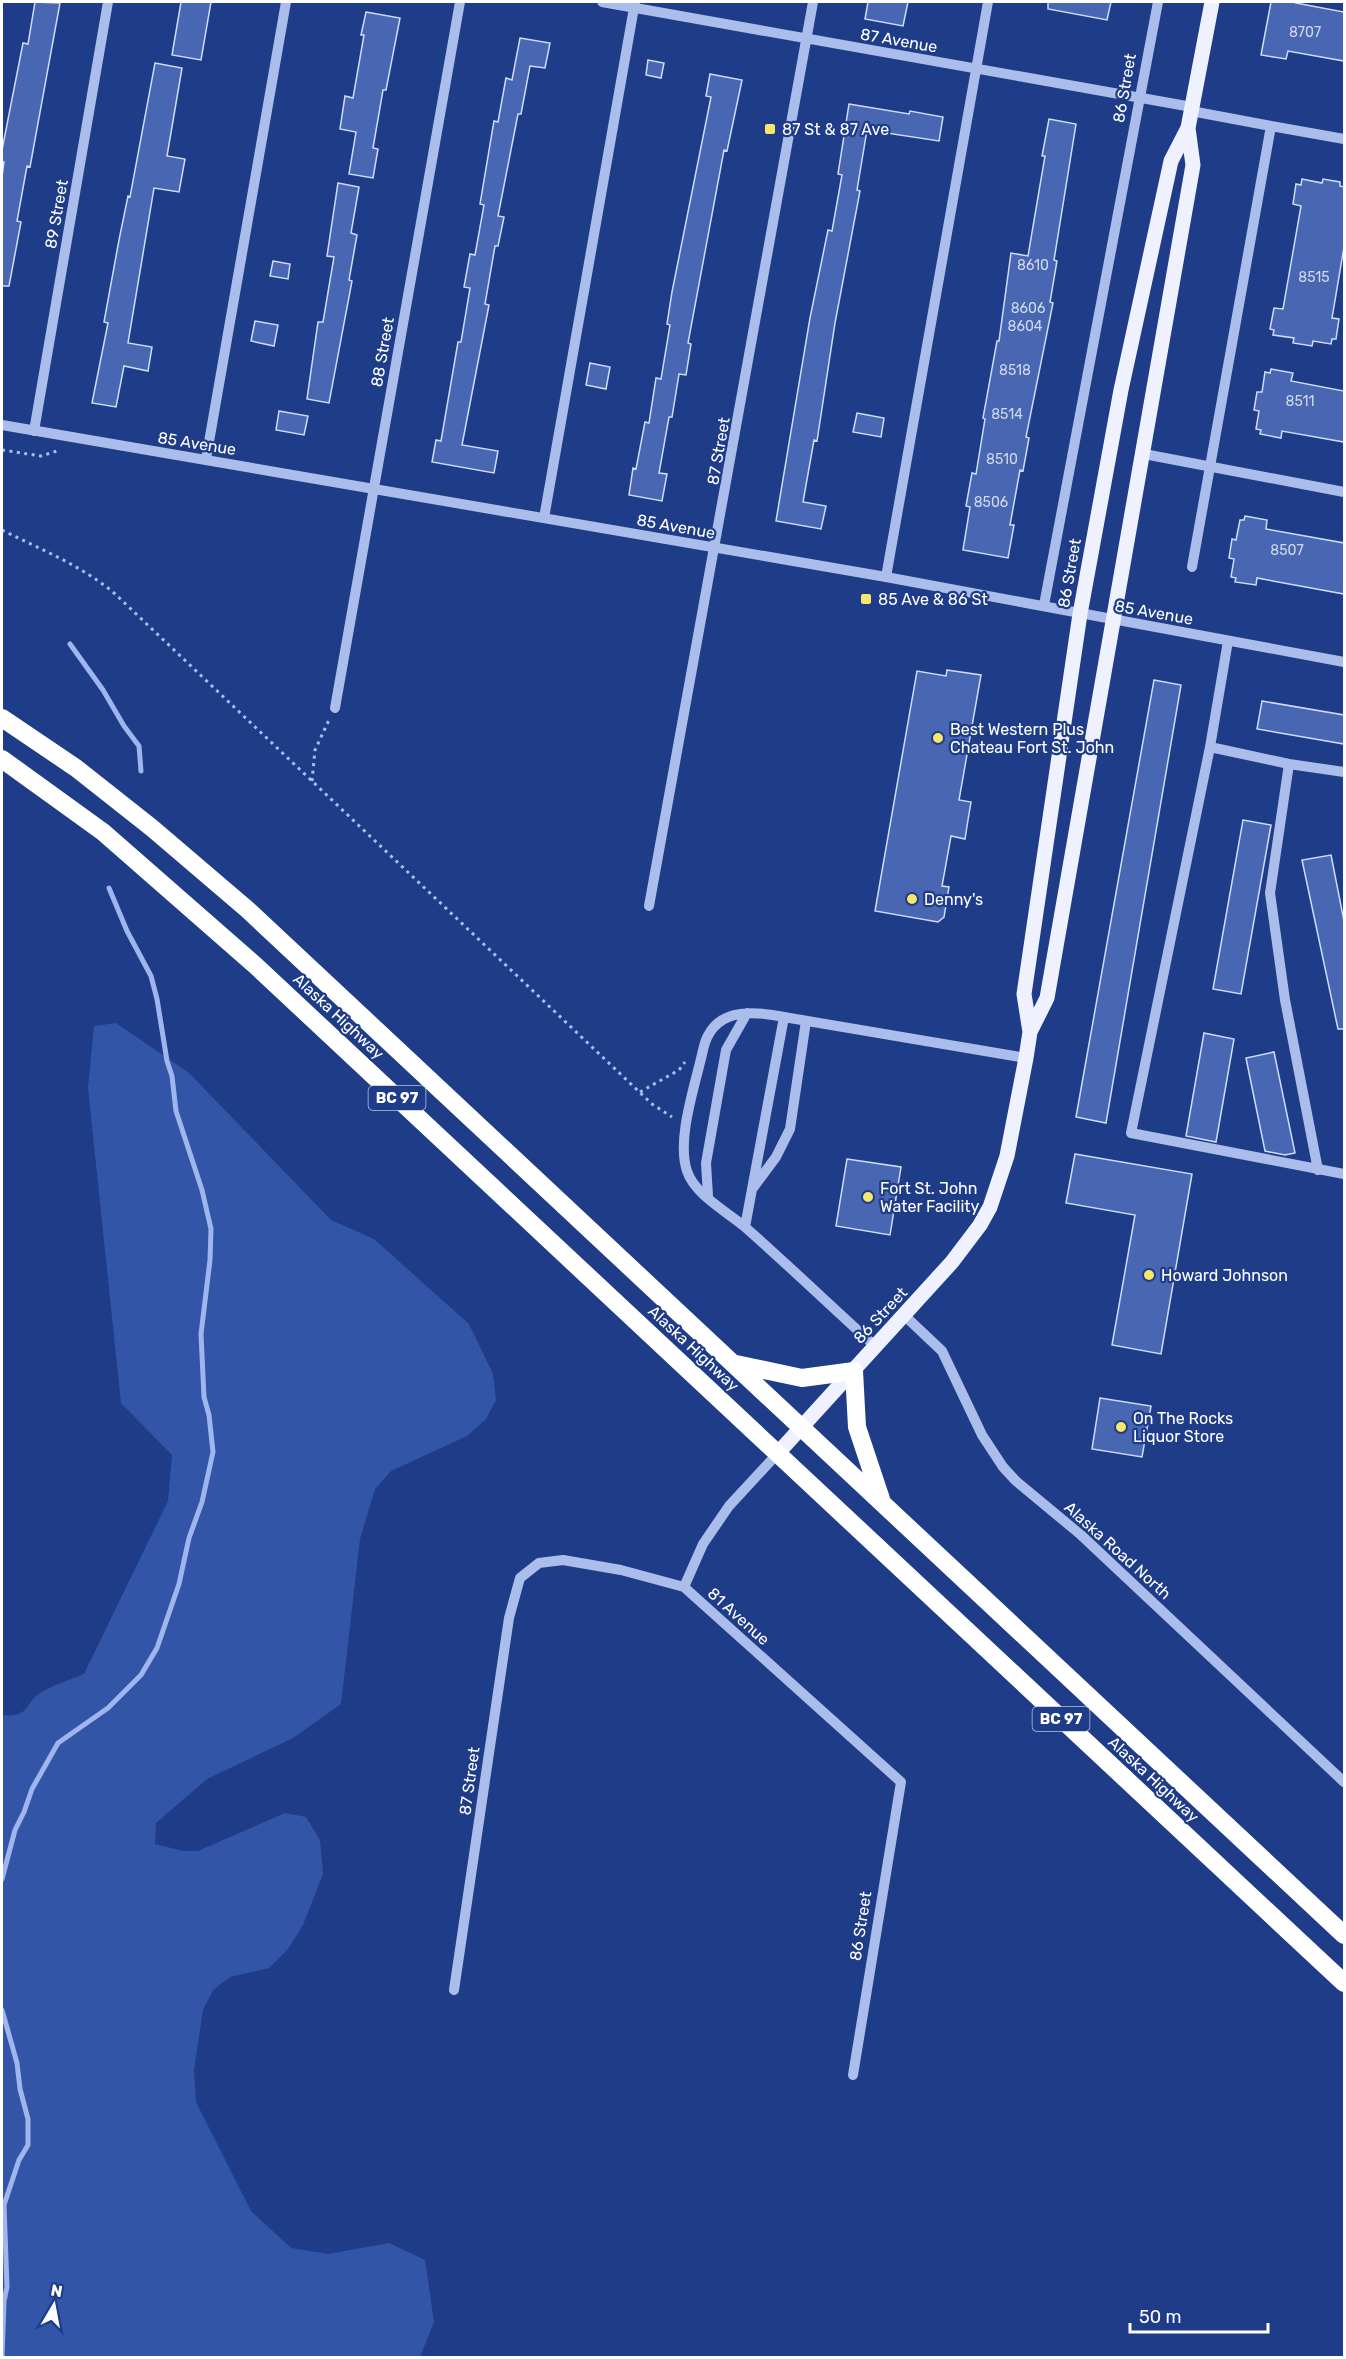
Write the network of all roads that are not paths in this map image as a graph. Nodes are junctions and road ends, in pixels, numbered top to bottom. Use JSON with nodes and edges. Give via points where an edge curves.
{"nodes":[{"id":1,"x":108,"y":2,"type":"edge"},
{"id":2,"x":286,"y":2,"type":"edge"},
{"id":3,"x":460,"y":2,"type":"edge"},
{"id":4,"x":602,"y":2,"type":"edge"},
{"id":5,"x":813,"y":2,"type":"edge"},
{"id":6,"x":988,"y":2,"type":"edge"},
{"id":7,"x":1158,"y":2,"type":"edge"},
{"id":8,"x":1212,"y":2,"type":"edge"},
{"id":9,"x":634,"y":4,"type":"edge"},
{"id":10,"x":806,"y":39,"type":"junction"},
{"id":11,"x":977,"y":68,"type":"junction"},
{"id":12,"x":1141,"y":97,"type":"junction"},
{"id":13,"x":1191,"y":109,"type":"junction"},
{"id":14,"x":1270,"y":126,"type":"junction"},
{"id":15,"x":1188,"y":128,"type":"junction"},
{"id":16,"x":1344,"y":139,"type":"edge"},
{"id":17,"x":2,"y":425,"type":"edge"},
{"id":18,"x":34,"y":431,"type":"junction"},
{"id":19,"x":1144,"y":454,"type":"junction"},
{"id":20,"x":206,"y":459,"type":"junction"},
{"id":21,"x":1210,"y":467,"type":"junction"},
{"id":22,"x":373,"y":488,"type":"junction"},
{"id":23,"x":1344,"y":492,"type":"edge"},
{"id":24,"x":544,"y":518,"type":"junction"},
{"id":25,"x":716,"y":548,"type":"junction"},
{"id":26,"x":1192,"y":567,"type":"dead end"},
{"id":27,"x":886,"y":578,"type":"junction"},
{"id":28,"x":1044,"y":605,"type":"junction"},
{"id":29,"x":1080,"y":614,"type":"junction"},
{"id":30,"x":1112,"y":620,"type":"junction"},
{"id":31,"x":1228,"y":641,"type":"junction"},
{"id":32,"x":1344,"y":662,"type":"edge"},
{"id":33,"x":335,"y":708,"type":"road end"},
{"id":34,"x":2,"y":718,"type":"edge"},
{"id":35,"x":1210,"y":747,"type":"junction"},
{"id":36,"x":2,"y":759,"type":"edge"},
{"id":37,"x":1289,"y":764,"type":"junction"},
{"id":38,"x":1344,"y":771,"type":"edge"},
{"id":39,"x":650,"y":906,"type":"dead end"},
{"id":40,"x":747,"y":1013,"type":"junction"},
{"id":41,"x":784,"y":1017,"type":"junction"},
{"id":42,"x":806,"y":1021,"type":"junction"},
{"id":43,"x":1030,"y":1032,"type":"junction"},
{"id":44,"x":1026,"y":1058,"type":"junction"},
{"id":45,"x":1318,"y":1170,"type":"junction"},
{"id":46,"x":1344,"y":1174,"type":"edge"},
{"id":47,"x":752,"y":1190,"type":"junction"},
{"id":48,"x":708,"y":1196,"type":"junction"},
{"id":49,"x":745,"y":1227,"type":"junction"},
{"id":50,"x":905,"y":1316,"type":"junction"},
{"id":51,"x":876,"y":1347,"type":"junction"},
{"id":52,"x":735,"y":1364,"type":"junction"},
{"id":53,"x":854,"y":1371,"type":"junction"},
{"id":54,"x":802,"y":1427,"type":"junction"},
{"id":55,"x":778,"y":1453,"type":"junction"},
{"id":56,"x":882,"y":1502,"type":"junction"},
{"id":57,"x":520,"y":1578,"type":"joint"},
{"id":58,"x":684,"y":1587,"type":"junction"},
{"id":59,"x":901,"y":1782,"type":"joint"},
{"id":60,"x":1344,"y":1782,"type":"edge"},
{"id":61,"x":1344,"y":1935,"type":"edge"},
{"id":62,"x":1344,"y":1983,"type":"edge"},
{"id":63,"x":454,"y":1990,"type":"dead end"},
{"id":64,"x":853,"y":2075,"type":"dead end"}],
"edges":[{"from":1,"to":18,"type":"street","name":"89 Street"},
{"from":2,"to":20,"type":"street"},
{"from":3,"to":22,"type":"street","name":"88 Street"},
{"from":4,"to":9,"type":"street","name":"87 Avenue"},
{"from":5,"to":10,"type":"street","name":"87 Street"},
{"from":6,"to":11,"type":"street"},
{"from":7,"to":12,"type":"street","name":"86 Street"},
{"from":8,"to":13,"type":"main road","name":"86 Street"},
{"from":9,"to":10,"type":"street","name":"87 Avenue"},
{"from":9,"to":24,"type":"street"},
{"from":10,"to":11,"type":"street","name":"87 Avenue"},
{"from":10,"to":25,"type":"street","name":"87 Street"},
{"from":11,"to":12,"type":"street","name":"87 Avenue"},
{"from":11,"to":27,"type":"street"},
{"from":12,"to":13,"type":"street","name":"87 Avenue"},
{"from":12,"to":28,"type":"street","name":"86 Street"},
{"from":13,"to":14,"type":"street","name":"87 Avenue"},
{"from":13,"to":15,"type":"main road","name":"86 Street"},
{"from":14,"to":16,"type":"street","name":"87 Avenue"},
{"from":14,"to":21,"type":"street"},
{"from":15,"to":19,"type":"main road","name":"86 Street","via":[[1193,165]]},
{"from":15,"to":29,"type":"main road","name":"86 Street","via":[[1169,172],[1121,390]]},
{"from":17,"to":18,"type":"street","name":"85 Avenue"},
{"from":18,"to":20,"type":"street","name":"85 Avenue"},
{"from":19,"to":21,"type":"street"},
{"from":19,"to":30,"type":"main road","name":"86 Street"},
{"from":20,"to":22,"type":"street","name":"85 Avenue"},
{"from":21,"to":23,"type":"street"},
{"from":21,"to":26,"type":"street"},
{"from":22,"to":24,"type":"street","name":"85 Avenue"},
{"from":22,"to":33,"type":"street","name":"88 Street"},
{"from":24,"to":25,"type":"street","name":"85 Avenue"},
{"from":25,"to":27,"type":"street","name":"85 Avenue"},
{"from":25,"to":39,"type":"street","name":"87 Street"},
{"from":27,"to":28,"type":"street","name":"85 Avenue"},
{"from":28,"to":29,"type":"street","name":"85 Avenue"},
{"from":29,"to":30,"type":"street","name":"85 Avenue"},
{"from":29,"to":43,"type":"main road","name":"86 Street","via":[[1024,994]]},
{"from":30,"to":31,"type":"street","name":"85 Avenue"},
{"from":30,"to":43,"type":"main road","name":"86 Street","via":[[1047,998]]},
{"from":31,"to":32,"type":"street","name":"85 Avenue"},
{"from":31,"to":35,"type":"street"},
{"from":34,"to":52,"type":"highway","name":"Alaska Highway","number":"BC 97","via":[[93,781],[248,910]]},
{"from":35,"to":37,"type":"street"},
{"from":35,"to":45,"type":"street","via":[[1131,1133]]},
{"from":36,"to":55,"type":"highway","name":"Alaska Highway","number":"BC 97","via":[[103,832],[256,966]]},
{"from":37,"to":38,"type":"street"},
{"from":37,"to":45,"type":"street","via":[[1270,893],[1285,1000]]},
{"from":40,"to":41,"type":"street"},
{"from":40,"to":48,"type":"street","via":[[726,1050],[706,1163]]},
{"from":40,"to":48,"type":"street","via":[[725,1018],[712,1030],[705,1043],[687,1124],[687,1172],[695,1186]]},
{"from":41,"to":42,"type":"street"},
{"from":41,"to":47,"type":"street"},
{"from":42,"to":44,"type":"street"},
{"from":42,"to":47,"type":"street","via":[[789,1129],[776,1157]]},
{"from":43,"to":44,"type":"main road","name":"86 Street"},
{"from":44,"to":50,"type":"main road","name":"86 Street","via":[[1007,1156],[990,1207],[969,1241]]},
{"from":45,"to":46,"type":"street"},
{"from":47,"to":49,"type":"street"},
{"from":48,"to":49,"type":"street"},
{"from":49,"to":51,"type":"street"},
{"from":50,"to":51,"type":"main road","name":"86 Street"},
{"from":50,"to":60,"type":"street","name":"Alaska Road North","via":[[942,1351],[982,1435],[1003,1467]]},
{"from":51,"to":53,"type":"main road","name":"86 Street"},
{"from":52,"to":53,"type":"highway","via":[[801,1378]]},
{"from":52,"to":54,"type":"highway","name":"Alaska Highway","number":"BC 97"},
{"from":53,"to":54,"type":"main road","name":"86 Street"},
{"from":53,"to":56,"type":"highway","via":[[857,1427]]},
{"from":54,"to":55,"type":"main road","name":"86 Street"},
{"from":54,"to":56,"type":"highway","name":"Alaska Highway","number":"BC 97"},
{"from":55,"to":58,"type":"street","name":"86 Street","via":[[729,1506],[703,1544]]},
{"from":55,"to":62,"type":"highway","name":"Alaska Highway","number":"BC 97"},
{"from":56,"to":61,"type":"highway","name":"Alaska Highway","number":"BC 97"},
{"from":57,"to":58,"type":"street","name":"81 Avenue","via":[[539,1563],[563,1560]]},
{"from":57,"to":63,"type":"street","name":"87 Street","via":[[509,1618]]},
{"from":58,"to":59,"type":"street","name":"81 Avenue"},
{"from":59,"to":64,"type":"street","name":"86 Street"}]}
